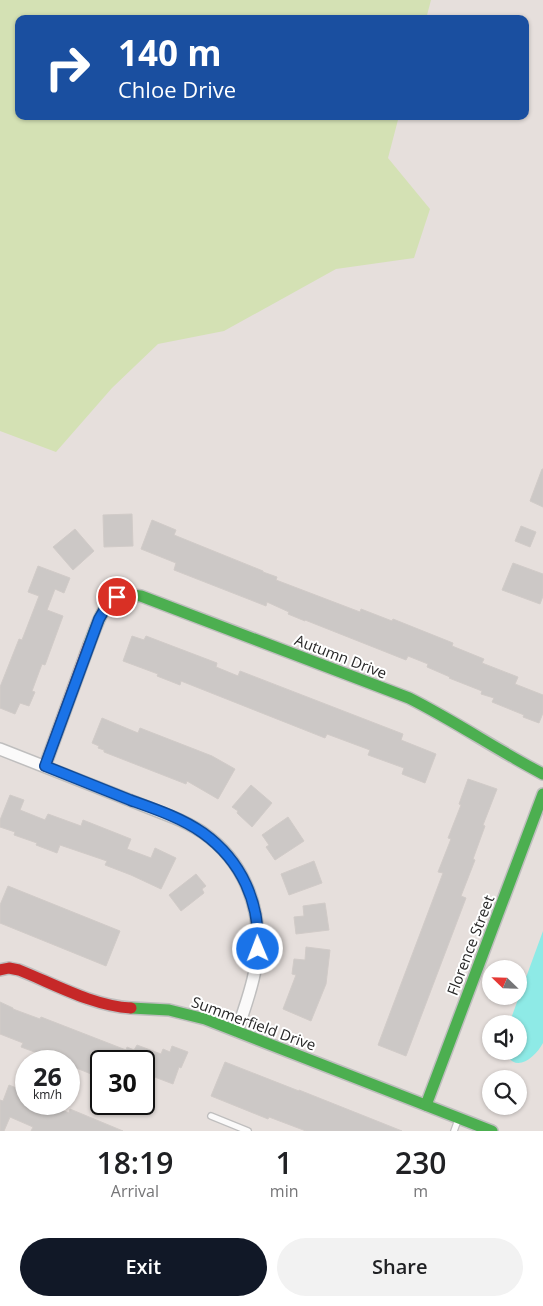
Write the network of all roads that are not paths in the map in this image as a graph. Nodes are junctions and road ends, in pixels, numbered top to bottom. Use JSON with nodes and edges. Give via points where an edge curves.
{"nodes":[{"id":1,"x":0,"y":750,"type":"edge"},
{"id":2,"x":45,"y":766,"type":"junction"},
{"id":3,"x":543,"y":774,"type":"edge"},
{"id":4,"x":543,"y":794,"type":"edge"},
{"id":5,"x":0,"y":970,"type":"edge"},
{"id":6,"x":237,"y":1031,"type":"junction"},
{"id":7,"x":426,"y":1106,"type":"junction"},
{"id":8,"x":211,"y":1116,"type":"dead end"},
{"id":9,"x":459,"y":1118,"type":"junction"},
{"id":10,"x":248,"y":1131,"type":"edge"},
{"id":11,"x":454,"y":1131,"type":"edge"},
{"id":12,"x":492,"y":1131,"type":"edge"}],
"edges":[{"from":1,"to":2,"type":"street"},
{"from":2,"to":3,"type":"street","name":"Autumn Drive","via":[[99,619],[106,607],[124,595],[141,596],[409,698]]},
{"from":2,"to":6,"type":"street","via":[[189,824],[214,842],[231,860],[253,902],[259,933],[252,983]]},
{"from":4,"to":7,"type":"street","name":"Florence Street"},
{"from":5,"to":6,"type":"street","name":"Summerfield Drive","via":[[19,970],[115,1006],[181,1012]]},
{"from":6,"to":7,"type":"street","name":"Summerfield Drive"},
{"from":7,"to":9,"type":"street","name":"Summerfield Drive"},
{"from":8,"to":10,"type":"lane"},
{"from":9,"to":11,"type":"lane"},
{"from":9,"to":12,"type":"street","name":"Summerfield Drive"}]}
